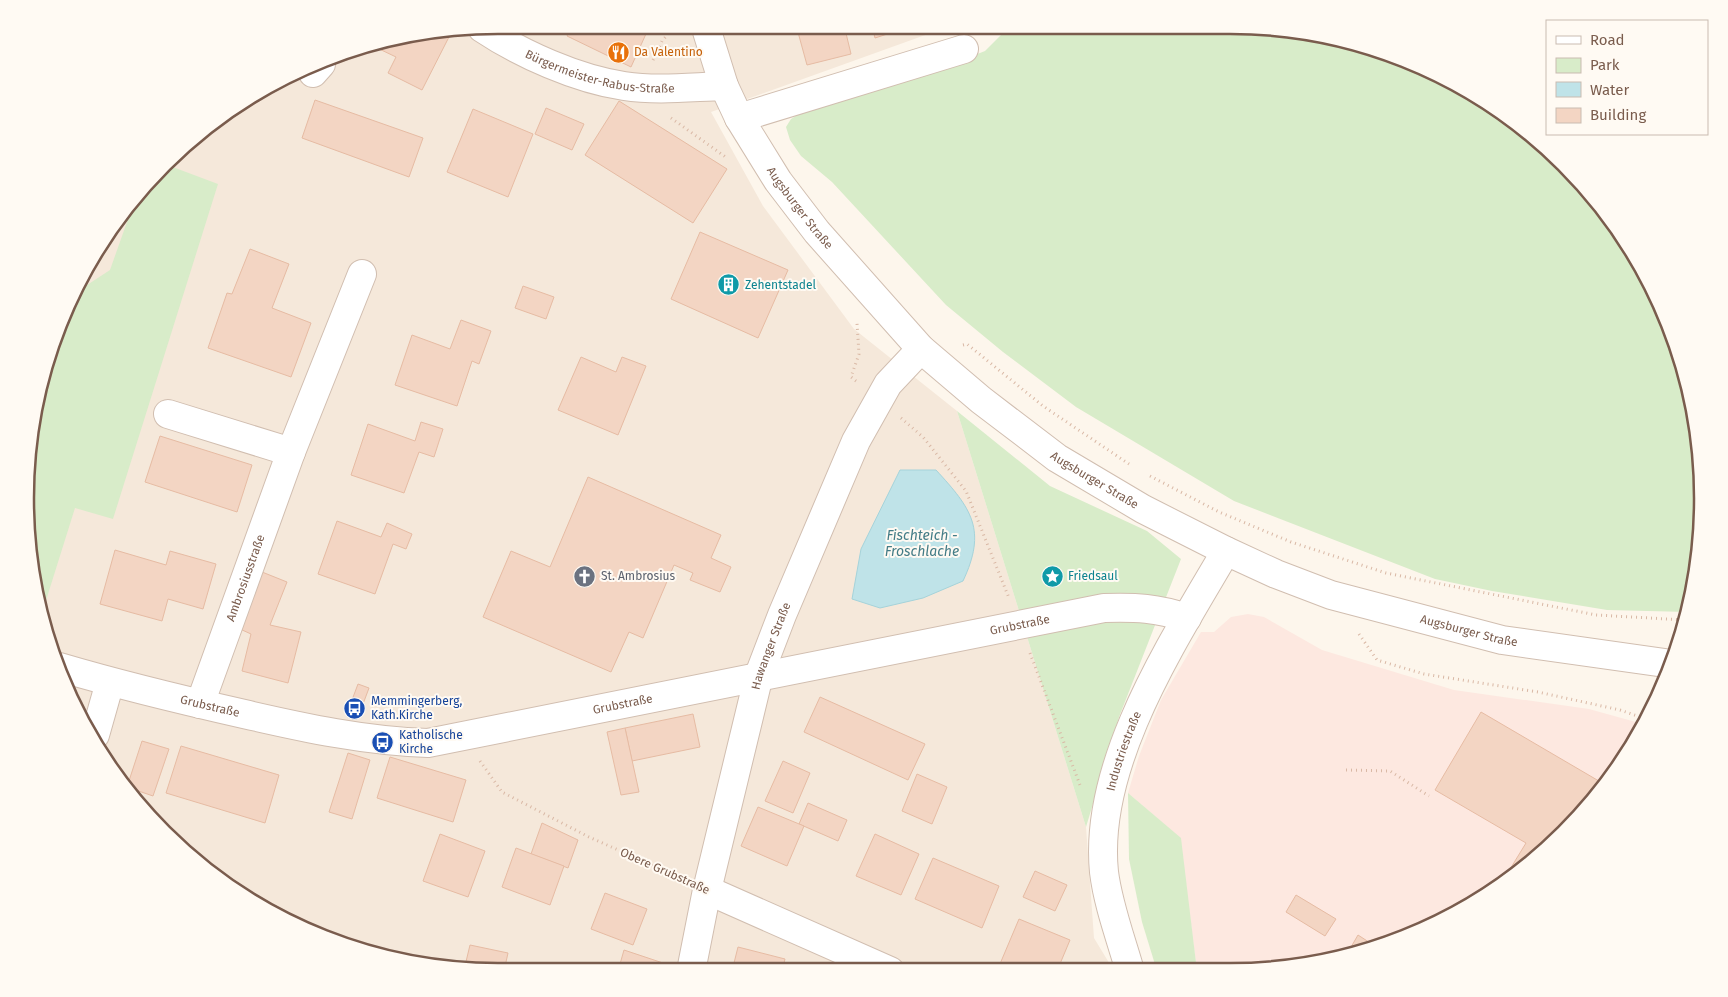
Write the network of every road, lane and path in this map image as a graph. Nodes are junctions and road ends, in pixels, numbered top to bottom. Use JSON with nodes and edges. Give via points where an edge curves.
{"nodes":[{"id":1,"x":494,"y":34,"type":"edge"},
{"id":2,"x":668,"y":34,"type":"edge"},
{"id":3,"x":708,"y":34,"type":"edge"},
{"id":4,"x":662,"y":41,"type":"dead end"},
{"id":5,"x":964,"y":49,"type":"dead end"},
{"id":6,"x":724,"y":86,"type":"junction"},
{"id":7,"x":739,"y":118,"type":"junction"},
{"id":8,"x":362,"y":274,"type":"dead end"},
{"id":9,"x":852,"y":318,"type":"dead end"},
{"id":10,"x":967,"y":344,"type":"dead end"},
{"id":11,"x":921,"y":349,"type":"junction"},
{"id":12,"x":879,"y":400,"type":"junction"},
{"id":13,"x":168,"y":414,"type":"dead end"},
{"id":14,"x":291,"y":452,"type":"junction"},
{"id":15,"x":1132,"y":466,"type":"dead end"},
{"id":16,"x":1149,"y":476,"type":"dead end"},
{"id":17,"x":1226,"y":551,"type":"junction"},
{"id":18,"x":1187,"y":618,"type":"junction"},
{"id":19,"x":1678,"y":620,"type":"edge"},
{"id":20,"x":1377,"y":660,"type":"dead end"},
{"id":21,"x":1664,"y":663,"type":"edge"},
{"id":22,"x":67,"y":670,"type":"edge"},
{"id":23,"x":759,"y":675,"type":"junction"},
{"id":24,"x":110,"y":682,"type":"junction"},
{"id":25,"x":200,"y":704,"type":"junction"},
{"id":26,"x":1639,"y":717,"type":"edge"},
{"id":27,"x":96,"y":731,"type":"edge"},
{"id":28,"x":467,"y":736,"type":"junction"},
{"id":29,"x":1346,"y":770,"type":"dead end"},
{"id":30,"x":1428,"y":796,"type":"dead end"},
{"id":31,"x":707,"y":890,"type":"junction"},
{"id":32,"x":693,"y":963,"type":"edge"},
{"id":33,"x":872,"y":963,"type":"edge"},
{"id":34,"x":1128,"y":963,"type":"edge"}],
"edges":[{"from":1,"to":6,"type":"street","name":"Bürgermeister-Rabus-Straße","via":[[548,62],[623,86]]},
{"from":2,"to":4,"type":"path"},
{"from":3,"to":6,"type":"street","name":"Augsburger Straße"},
{"from":5,"to":7,"type":"street"},
{"from":6,"to":7,"type":"street","name":"Augsburger Straße"},
{"from":7,"to":11,"type":"street","name":"Augsburger Straße","via":[[778,181],[817,232]]},
{"from":8,"to":14,"type":"street","name":"Ambrosiusstraße"},
{"from":9,"to":12,"type":"path","via":[[858,325],[859,354],[851,377]]},
{"from":10,"to":15,"type":"path","via":[[1043,406]]},
{"from":11,"to":12,"type":"street","name":"Hawanger Straße","via":[[888,384]]},
{"from":11,"to":17,"type":"street","name":"Augsburger Straße","via":[[1057,458],[1143,509]]},
{"from":12,"to":23,"type":"street","name":"Hawanger Straße","via":[[852,450]]},
{"from":13,"to":14,"type":"street"},
{"from":14,"to":25,"type":"street","name":"Ambrosiusstraße"},
{"from":16,"to":19,"type":"path","via":[[1220,512],[1291,542],[1386,573],[1596,615]]},
{"from":17,"to":18,"type":"street","name":"Industriestraße"},
{"from":17,"to":21,"type":"street","name":"Augsburger Straße","via":[[1331,594],[1502,640]]},
{"from":18,"to":23,"type":"street","name":"Grubstraße","via":[[1160,609],[1104,608]]},
{"from":18,"to":34,"type":"street","name":"Industriestraße","via":[[1132,727],[1110,795],[1104,835],[1104,872]]},
{"from":20,"to":26,"type":"path","via":[[1424,674],[1538,692]]},
{"from":22,"to":24,"type":"street","name":"Grubstraße"},
{"from":23,"to":28,"type":"street","name":"Grubstraße"},
{"from":23,"to":31,"type":"street","name":"Hawanger Straße"},
{"from":24,"to":25,"type":"street","name":"Grubstraße"},
{"from":24,"to":27,"type":"street"},
{"from":25,"to":28,"type":"street","name":"Grubstraße","via":[[331,734],[383,742],[428,743]]},
{"from":28,"to":31,"type":"path","name":"Obere Grubstraße","via":[[483,768],[502,792],[589,837]]},
{"from":29,"to":30,"type":"path","via":[[1390,771]]},
{"from":31,"to":32,"type":"street","name":"Hawanger Straße"},
{"from":31,"to":33,"type":"street","name":"Obere Grubstraße"}]}
